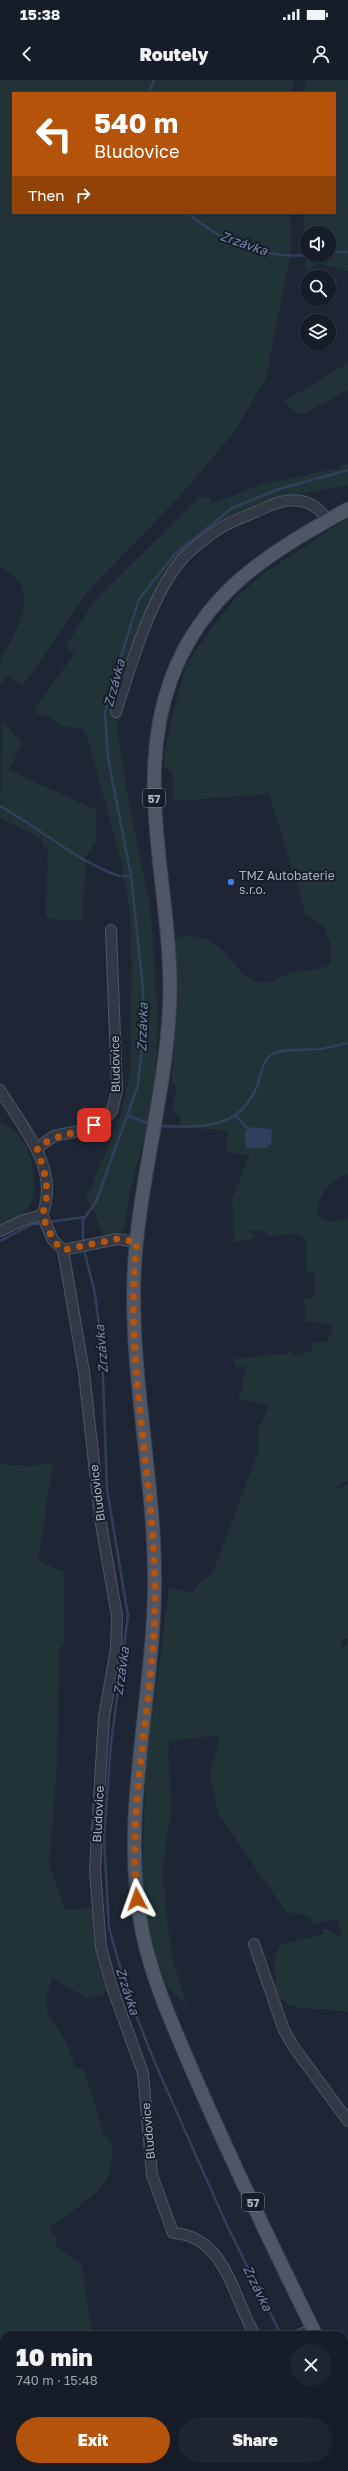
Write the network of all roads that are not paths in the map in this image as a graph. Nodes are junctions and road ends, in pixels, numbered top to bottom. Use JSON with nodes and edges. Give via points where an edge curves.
{"nodes":[{"id":1,"x":348,"y":509,"type":"edge"},
{"id":2,"x":327,"y":520,"type":"junction"},
{"id":3,"x":116,"y":712,"type":"dead end"},
{"id":4,"x":111,"y":930,"type":"dead end"},
{"id":5,"x":0,"y":1090,"type":"edge"},
{"id":6,"x":37,"y":1148,"type":"junction"},
{"id":7,"x":42,"y":1215,"type":"junction"},
{"id":8,"x":0,"y":1231,"type":"edge"},
{"id":9,"x":137,"y":1242,"type":"junction"},
{"id":10,"x":66,"y":1249,"type":"junction"},
{"id":11,"x":254,"y":1944,"type":"dead end"},
{"id":12,"x":348,"y":2121,"type":"edge"},
{"id":13,"x":253,"y":2331,"type":"edge"},
{"id":14,"x":314,"y":2331,"type":"edge"}],
"edges":[{"from":1,"to":2,"type":"main road","number":"57"},
{"from":2,"to":3,"type":"street","via":[[315,507],[306,502],[278,502],[218,530],[184,557],[159,596],[135,651]]},
{"from":2,"to":9,"type":"main road","number":"57","via":[[268,555],[216,602],[185,647],[162,708],[153,778],[170,988],[168,1035],[164,1077]]},
{"from":4,"to":6,"type":"street","name":"Bludovice","via":[[117,1090],[112,1111],[104,1120],[90,1127],[54,1136]]},
{"from":5,"to":6,"type":"street"},
{"from":6,"to":7,"type":"street","via":[[46,1176],[48,1195]]},
{"from":7,"to":8,"type":"street"},
{"from":7,"to":10,"type":"street","name":"Bludovice","via":[[53,1240]]},
{"from":9,"to":10,"type":"street","via":[[117,1239]]},
{"from":9,"to":14,"type":"main road","number":"57","via":[[134,1275],[135,1345],[152,1521],[155,1596],[136,1810],[135,1870],[138,1909],[148,1955],[179,2040],[215,2123]]},
{"from":10,"to":13,"type":"street","name":"Bludovice","via":[[84,1372],[100,1518],[117,1616],[116,1649],[104,1717],[95,1871],[101,1947],[112,1987],[143,2073],[152,2176],[173,2233],[198,2239],[214,2252]]},
{"from":11,"to":12,"type":"street","via":[[284,2030]]}]}
